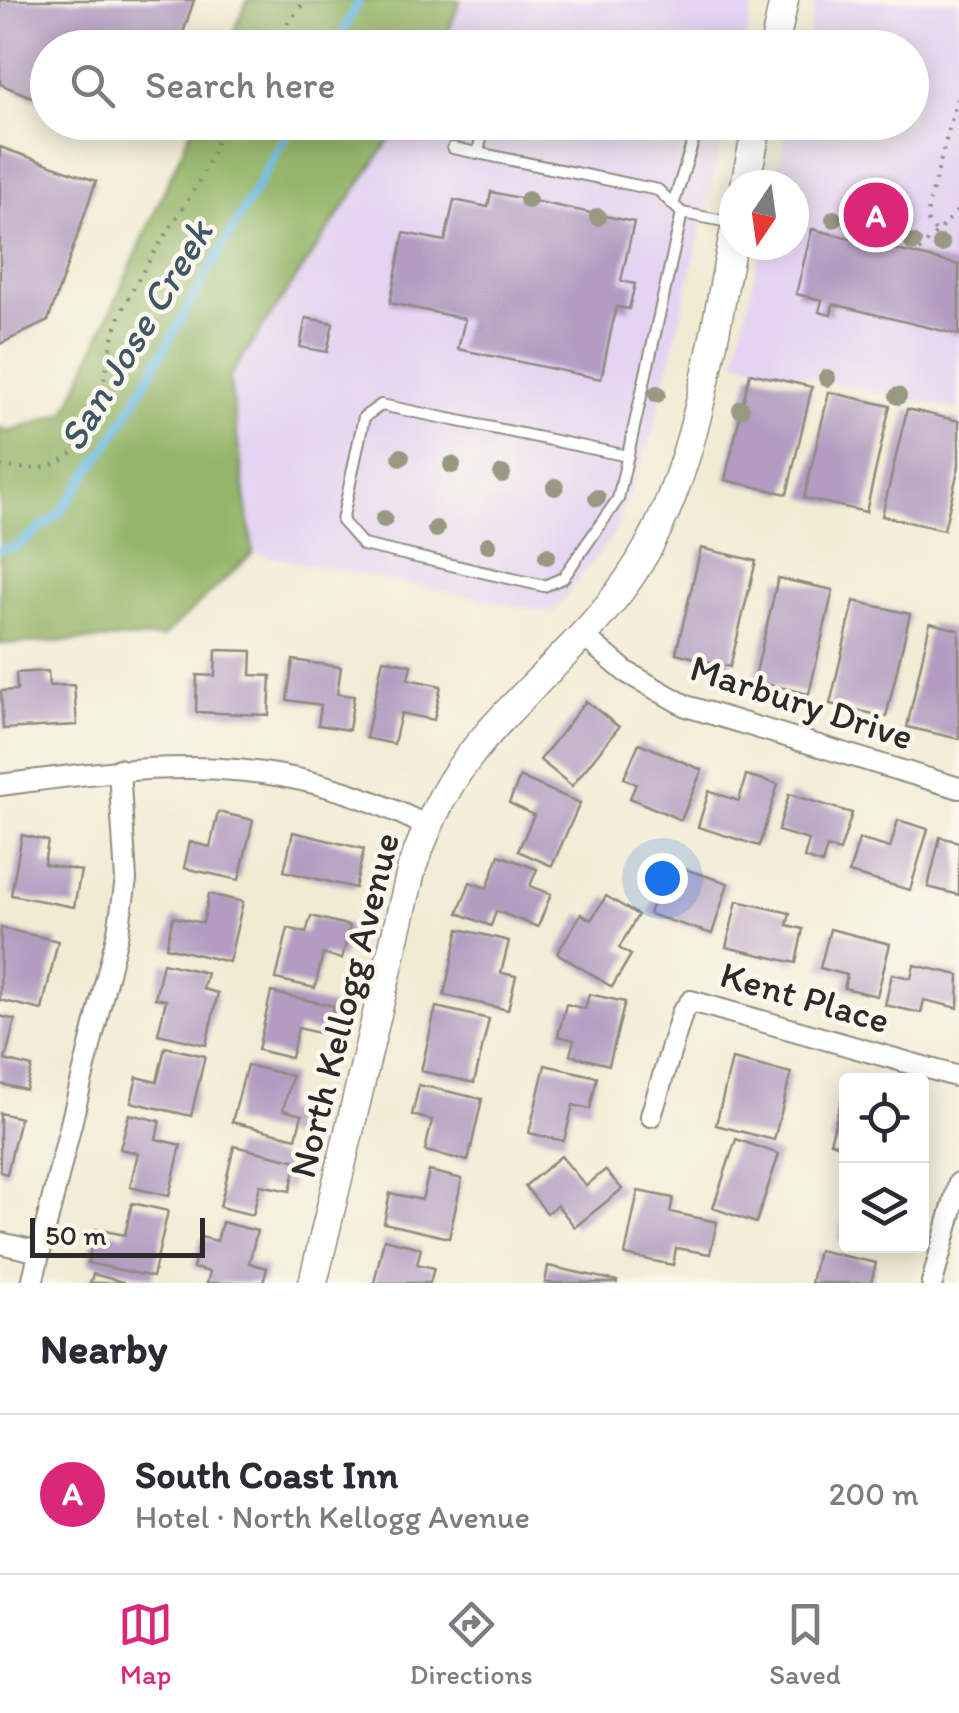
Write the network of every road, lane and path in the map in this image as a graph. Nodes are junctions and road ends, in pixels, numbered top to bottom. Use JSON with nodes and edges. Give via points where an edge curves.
{"nodes":[{"id":1,"x":306,"y":0,"type":"edge"},
{"id":2,"x":784,"y":0,"type":"edge"},
{"id":3,"x":282,"y":30,"type":"edge"},
{"id":4,"x":778,"y":30,"type":"edge"},
{"id":5,"x":959,"y":91,"type":"edge"},
{"id":6,"x":218,"y":140,"type":"edge"},
{"id":7,"x":481,"y":140,"type":"edge"},
{"id":8,"x":693,"y":140,"type":"edge"},
{"id":9,"x":754,"y":140,"type":"edge"},
{"id":10,"x":453,"y":148,"type":"dead end"},
{"id":11,"x":478,"y":153,"type":"junction"},
{"id":12,"x":747,"y":170,"type":"edge"},
{"id":13,"x":674,"y":202,"type":"junction"},
{"id":14,"x":959,"y":209,"type":"edge"},
{"id":15,"x":682,"y":213,"type":"junction"},
{"id":16,"x":719,"y":220,"type":"edge"},
{"id":17,"x":935,"y":231,"type":"junction"},
{"id":18,"x":919,"y":251,"type":"dead end"},
{"id":19,"x":728,"y":260,"type":"edge"},
{"id":20,"x":628,"y":456,"type":"junction"},
{"id":21,"x":0,"y":466,"type":"edge"},
{"id":22,"x":581,"y":634,"type":"junction"},
{"id":23,"x":119,"y":768,"type":"junction"},
{"id":24,"x":0,"y":785,"type":"edge"},
{"id":25,"x":959,"y":788,"type":"edge"},
{"id":26,"x":428,"y":826,"type":"junction"},
{"id":27,"x":959,"y":1077,"type":"edge"},
{"id":28,"x":651,"y":1116,"type":"dead end"},
{"id":29,"x":959,"y":1183,"type":"edge"},
{"id":30,"x":0,"y":1242,"type":"edge"},
{"id":31,"x":40,"y":1252,"type":"junction"},
{"id":32,"x":32,"y":1283,"type":"edge"},
{"id":33,"x":314,"y":1283,"type":"edge"},
{"id":34,"x":932,"y":1283,"type":"edge"}],
"edges":[{"from":1,"to":3,"type":"path"},
{"from":2,"to":4,"type":"street"},
{"from":5,"to":17,"type":"path","via":[[928,208]]},
{"from":6,"to":21,"type":"path","via":[[212,163],[142,272],[117,325],[90,427],[67,457],[34,471]]},
{"from":7,"to":11,"type":"lane"},
{"from":8,"to":13,"type":"lane"},
{"from":9,"to":12,"type":"street"},
{"from":10,"to":11,"type":"lane"},
{"from":11,"to":13,"type":"lane","via":[[658,190]]},
{"from":13,"to":15,"type":"lane"},
{"from":14,"to":17,"type":"path"},
{"from":15,"to":16,"type":"lane"},
{"from":15,"to":20,"type":"lane"},
{"from":17,"to":18,"type":"path"},
{"from":19,"to":22,"type":"street","name":"North Kellogg Avenue","via":[[673,498],[639,563]]},
{"from":20,"to":20,"type":"lane","via":[[618,499],[563,578],[544,586],[362,545],[342,521],[364,417],[381,405]]},
{"from":22,"to":25,"type":"street","name":"Marbury Drive","via":[[626,672],[686,706]]},
{"from":22,"to":26,"type":"street","name":"North Kellogg Avenue","via":[[469,756]]},
{"from":23,"to":24,"type":"street"},
{"from":23,"to":26,"type":"street","via":[[232,766],[301,778],[369,796]]},
{"from":23,"to":31,"type":"street","via":[[126,880],[118,932]]},
{"from":26,"to":33,"type":"street","name":"North Kellogg Avenue","via":[[412,867]]},
{"from":27,"to":28,"type":"street","name":"Kent Place","via":[[690,1001]]},
{"from":29,"to":34,"type":"street"},
{"from":30,"to":31,"type":"street"},
{"from":31,"to":32,"type":"street"}]}
